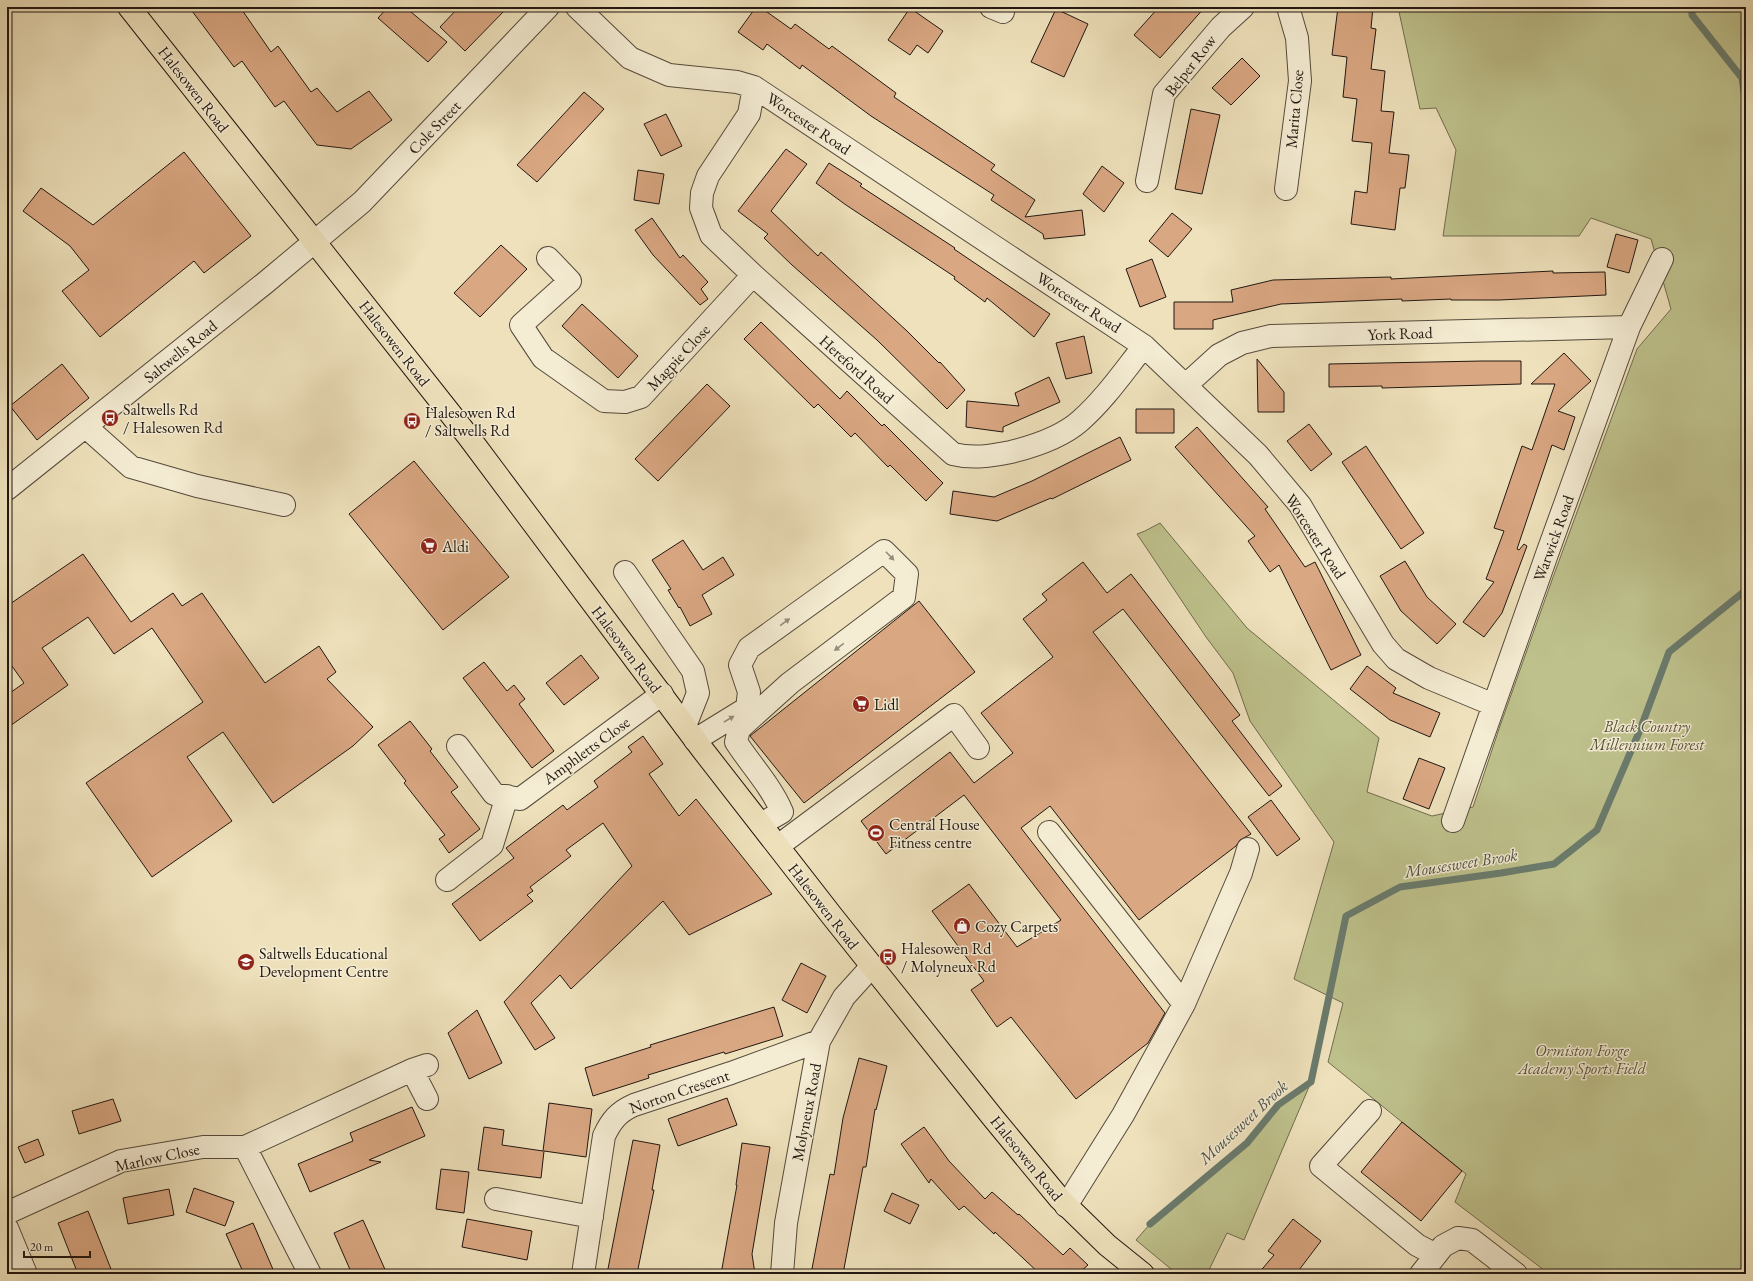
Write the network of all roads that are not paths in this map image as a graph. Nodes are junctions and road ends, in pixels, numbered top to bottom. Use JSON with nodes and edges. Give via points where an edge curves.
{"nodes":[{"id":1,"x":129,"y":7,"type":"edge"},
{"id":2,"x":548,"y":7,"type":"edge"},
{"id":3,"x":578,"y":7,"type":"edge"},
{"id":4,"x":1243,"y":7,"type":"edge"},
{"id":5,"x":1288,"y":7,"type":"edge"},
{"id":6,"x":754,"y":87,"type":"junction"},
{"id":7,"x":1147,"y":181,"type":"dead end"},
{"id":8,"x":1286,"y":189,"type":"dead end"},
{"id":9,"x":316,"y":242,"type":"junction"},
{"id":10,"x":548,"y":258,"type":"dead end"},
{"id":11,"x":1662,"y":259,"type":"dead end"},
{"id":12,"x":753,"y":276,"type":"junction"},
{"id":13,"x":1629,"y":327,"type":"junction"},
{"id":14,"x":1144,"y":346,"type":"junction"},
{"id":15,"x":1186,"y":385,"type":"junction"},
{"id":16,"x":86,"y":427,"type":"junction"},
{"id":17,"x":7,"y":489,"type":"edge"},
{"id":18,"x":284,"y":505,"type":"dead end"},
{"id":19,"x":625,"y":572,"type":"dead end"},
{"id":20,"x":662,"y":694,"type":"junction"},
{"id":21,"x":1494,"y":705,"type":"junction"},
{"id":22,"x":690,"y":733,"type":"junction"},
{"id":23,"x":458,"y":746,"type":"dead end"},
{"id":24,"x":978,"y":748,"type":"dead end"},
{"id":25,"x":507,"y":796,"type":"junction"},
{"id":26,"x":1453,"y":820,"type":"dead end"},
{"id":27,"x":761,"y":824,"type":"junction"},
{"id":28,"x":1049,"y":832,"type":"dead end"},
{"id":29,"x":778,"y":846,"type":"junction"},
{"id":30,"x":1248,"y":849,"type":"dead end"},
{"id":31,"x":447,"y":880,"type":"dead end"},
{"id":32,"x":872,"y":966,"type":"junction"},
{"id":33,"x":1184,"y":1004,"type":"junction"},
{"id":34,"x":819,"y":1040,"type":"junction"},
{"id":35,"x":427,"y":1099,"type":"dead end"},
{"id":36,"x":1370,"y":1111,"type":"dead end"},
{"id":37,"x":245,"y":1147,"type":"junction"},
{"id":38,"x":496,"y":1199,"type":"dead end"},
{"id":39,"x":1066,"y":1206,"type":"junction"},
{"id":40,"x":7,"y":1213,"type":"edge"},
{"id":41,"x":592,"y":1217,"type":"junction"},
{"id":42,"x":7,"y":1228,"type":"edge"},
{"id":43,"x":1436,"y":1255,"type":"junction"},
{"id":44,"x":26,"y":1274,"type":"edge"},
{"id":45,"x":310,"y":1274,"type":"edge"},
{"id":46,"x":583,"y":1274,"type":"edge"},
{"id":47,"x":782,"y":1274,"type":"edge"},
{"id":48,"x":1143,"y":1274,"type":"edge"},
{"id":49,"x":1421,"y":1274,"type":"edge"},
{"id":50,"x":1516,"y":1274,"type":"edge"}],
"edges":[{"from":1,"to":9,"type":"main road","name":"Halesowen Road"},
{"from":2,"to":9,"type":"street","name":"Cole Street","via":[[362,202]]},
{"from":3,"to":6,"type":"street","name":"Worcester Road","via":[[630,58],[669,75],[738,82]]},
{"from":4,"to":7,"type":"street","name":"Belper Row","via":[[1221,27],[1164,94]]},
{"from":5,"to":8,"type":"street","name":"Marita Close","via":[[1297,38],[1300,81]]},
{"from":6,"to":12,"type":"street","name":"Hereford Road","via":[[749,114],[708,176],[702,193],[701,208],[711,235]]},
{"from":6,"to":14,"type":"street","name":"Worcester Road"},
{"from":9,"to":16,"type":"street","name":"Saltwells Road"},
{"from":9,"to":20,"type":"main road","name":"Halesowen Road","via":[[468,436]]},
{"from":10,"to":12,"type":"street","name":"Magpie Close","via":[[570,281],[521,326],[543,358],[604,401],[625,402],[642,397]]},
{"from":11,"to":13,"type":"street","name":"Warwick Road"},
{"from":12,"to":14,"type":"street","name":"Hereford Road","via":[[942,445],[953,454],[966,458],[1028,448],[1074,425],[1100,401]]},
{"from":13,"to":15,"type":"street","name":"York Road","via":[[1271,336],[1242,343],[1219,355]]},
{"from":13,"to":21,"type":"street","name":"Warwick Road"},
{"from":14,"to":15,"type":"street","name":"Worcester Road"},
{"from":15,"to":21,"type":"street","name":"Worcester Road","via":[[1258,455],[1300,505],[1383,644],[1396,658],[1429,678]]},
{"from":16,"to":17,"type":"street","name":"Saltwells Road"},
{"from":16,"to":18,"type":"street","via":[[131,467],[197,486]]},
{"from":19,"to":22,"type":"street","via":[[693,671],[698,693]]},
{"from":20,"to":22,"type":"main road","name":"Halesowen Road"},
{"from":20,"to":25,"type":"street","name":"Amphletts Close","via":[[520,799]]},
{"from":21,"to":26,"type":"street","name":"Warwick Road"},
{"from":22,"to":27,"type":"main road","name":"Halesowen Road"},
{"from":22,"to":27,"type":"street","one_way":true,"via":[[748,708],[749,692],[740,665],[749,648],[884,551],[907,574],[904,596],[790,683],[739,729],[736,742],[774,795],[782,812]]},
{"from":23,"to":25,"type":"street","name":"Amphletts Close","via":[[494,794]]},
{"from":24,"to":29,"type":"street","via":[[954,716]]},
{"from":25,"to":31,"type":"street","via":[[492,845]]},
{"from":27,"to":29,"type":"main road","name":"Halesowen Road"},
{"from":28,"to":33,"type":"street"},
{"from":29,"to":32,"type":"main road","name":"Halesowen Road"},
{"from":30,"to":33,"type":"street","via":[[1241,873]]},
{"from":32,"to":34,"type":"street","name":"Molyneux Road","via":[[844,997]]},
{"from":32,"to":39,"type":"main road","name":"Halesowen Road"},
{"from":33,"to":39,"type":"street","via":[[1123,1115]]},
{"from":34,"to":41,"type":"street","name":"Norton Crescent","via":[[623,1110],[611,1122],[604,1136]]},
{"from":34,"to":47,"type":"street","name":"Molyneux Road","via":[[786,1223]]},
{"from":35,"to":37,"type":"street","name":"Marlow Close","via":[[419,1068]]},
{"from":36,"to":43,"type":"street","via":[[1321,1166],[1417,1245]]},
{"from":37,"to":40,"type":"street","name":"Marlow Close","via":[[203,1147],[121,1161]]},
{"from":37,"to":45,"type":"street"},
{"from":38,"to":41,"type":"street"},
{"from":39,"to":48,"type":"main road","name":"Halesowen Road","via":[[1107,1245]]},
{"from":41,"to":46,"type":"street","name":"Norton Crescent"},
{"from":42,"to":44,"type":"street"},
{"from":43,"to":49,"type":"street"},
{"from":43,"to":50,"type":"street","via":[[1443,1246],[1458,1238],[1472,1240]]}]}
